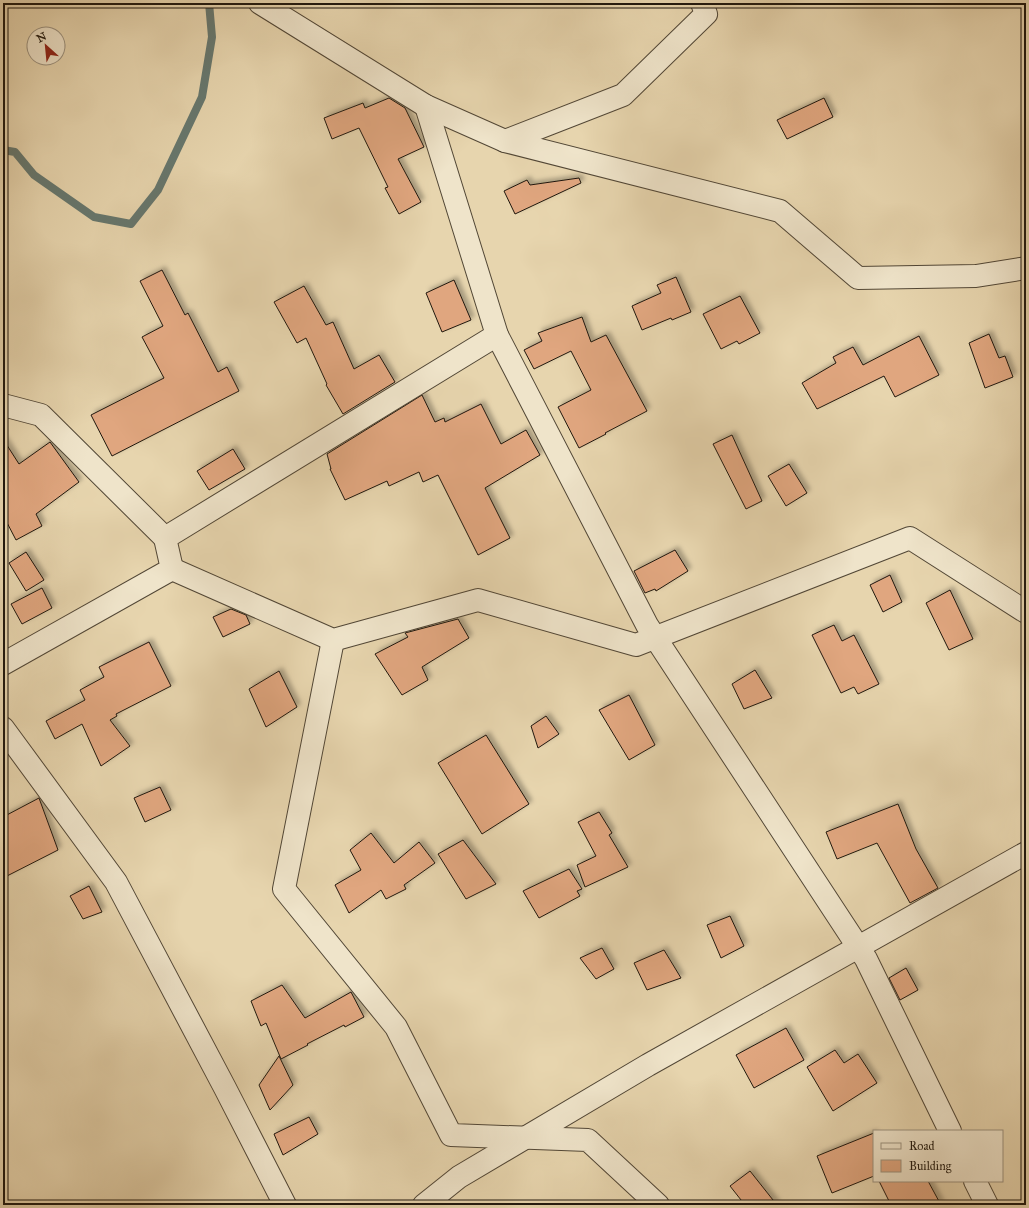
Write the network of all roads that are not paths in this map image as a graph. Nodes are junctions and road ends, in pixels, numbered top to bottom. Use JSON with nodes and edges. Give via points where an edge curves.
{"nodes":[{"id":1,"x":260,"y":3,"type":"edge"},
{"id":2,"x":702,"y":3,"type":"edge"},
{"id":3,"x":426,"y":106,"type":"junction"},
{"id":4,"x":505,"y":141,"type":"junction"},
{"id":5,"x":1026,"y":268,"type":"edge"},
{"id":6,"x":497,"y":334,"type":"junction"},
{"id":7,"x":3,"y":405,"type":"edge"},
{"id":8,"x":165,"y":538,"type":"junction"},
{"id":9,"x":172,"y":569,"type":"junction"},
{"id":10,"x":1026,"y":612,"type":"edge"},
{"id":11,"x":655,"y":637,"type":"junction"},
{"id":12,"x":333,"y":640,"type":"junction"},
{"id":13,"x":3,"y":664,"type":"edge"},
{"id":14,"x":3,"y":728,"type":"edge"},
{"id":15,"x":1026,"y":853,"type":"edge"},
{"id":16,"x":858,"y":946,"type":"junction"},
{"id":17,"x":950,"y":1130,"type":"edge"},
{"id":18,"x":526,"y":1138,"type":"junction"},
{"id":19,"x":976,"y":1182,"type":"edge"},
{"id":20,"x":285,"y":1205,"type":"edge"},
{"id":21,"x":424,"y":1205,"type":"edge"},
{"id":22,"x":658,"y":1205,"type":"edge"},
{"id":23,"x":987,"y":1205,"type":"edge"}],
"edges":[{"from":1,"to":3,"type":"street"},
{"from":2,"to":4,"type":"street","via":[[706,14],[623,95]]},
{"from":3,"to":4,"type":"street"},
{"from":3,"to":6,"type":"street"},
{"from":4,"to":5,"type":"street","via":[[780,211],[858,278],[976,276]]},
{"from":6,"to":8,"type":"street"},
{"from":6,"to":11,"type":"street"},
{"from":7,"to":8,"type":"street","via":[[41,415]]},
{"from":8,"to":9,"type":"street"},
{"from":9,"to":12,"type":"street"},
{"from":9,"to":13,"type":"street"},
{"from":10,"to":11,"type":"street","via":[[910,538]]},
{"from":11,"to":12,"type":"street","via":[[636,645],[478,600]]},
{"from":11,"to":16,"type":"street"},
{"from":12,"to":18,"type":"street","via":[[284,889],[396,1027],[451,1135]]},
{"from":14,"to":20,"type":"street","via":[[116,882]]},
{"from":15,"to":16,"type":"street"},
{"from":16,"to":17,"type":"street"},
{"from":16,"to":18,"type":"street","via":[[648,1065]]},
{"from":18,"to":21,"type":"street","via":[[459,1177]]},
{"from":18,"to":22,"type":"street","via":[[588,1140]]},
{"from":19,"to":23,"type":"street"}]}
